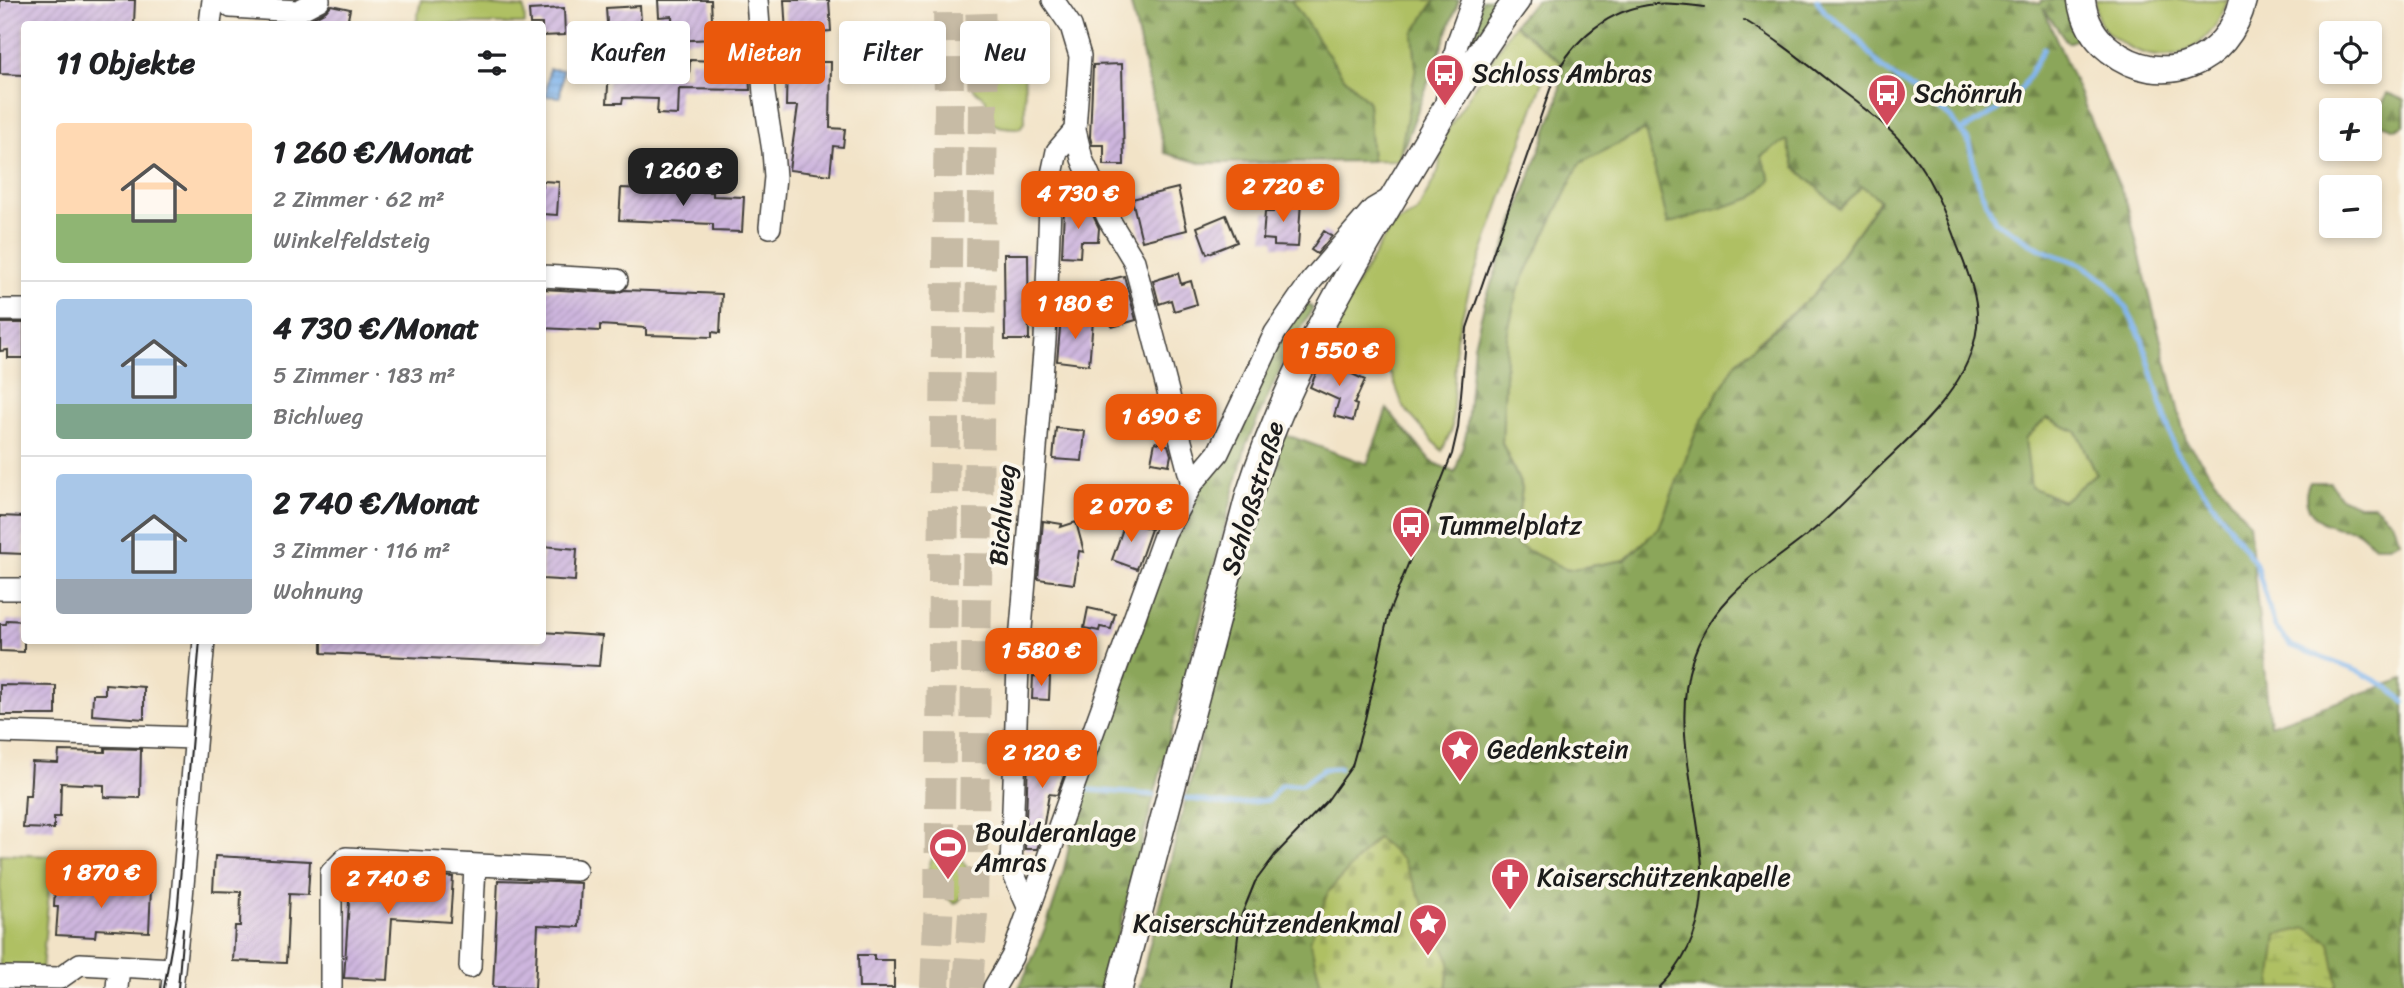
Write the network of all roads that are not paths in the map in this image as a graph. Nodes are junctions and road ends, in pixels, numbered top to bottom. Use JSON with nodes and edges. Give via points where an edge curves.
{"nodes":[{"id":1,"x":319,"y":0,"type":"edge"},
{"id":2,"x":757,"y":0,"type":"edge"},
{"id":3,"x":1053,"y":0,"type":"edge"},
{"id":4,"x":1473,"y":0,"type":"edge"},
{"id":5,"x":1517,"y":0,"type":"edge"},
{"id":6,"x":2082,"y":0,"type":"edge"},
{"id":7,"x":2243,"y":0,"type":"edge"},
{"id":8,"x":226,"y":8,"type":"edge"},
{"id":9,"x":213,"y":21,"type":"edge"},
{"id":10,"x":1445,"y":107,"type":"junction"},
{"id":11,"x":1075,"y":130,"type":"junction"},
{"id":12,"x":1392,"y":198,"type":"junction"},
{"id":13,"x":770,"y":227,"type":"dead end"},
{"id":14,"x":546,"y":276,"type":"edge"},
{"id":15,"x":617,"y":280,"type":"dead end"},
{"id":16,"x":0,"y":310,"type":"edge"},
{"id":17,"x":21,"y":310,"type":"edge"},
{"id":18,"x":1192,"y":484,"type":"junction"},
{"id":19,"x":0,"y":589,"type":"edge"},
{"id":20,"x":21,"y":589,"type":"edge"},
{"id":21,"x":204,"y":644,"type":"edge"},
{"id":22,"x":0,"y":732,"type":"edge"},
{"id":23,"x":195,"y":738,"type":"junction"},
{"id":24,"x":475,"y":866,"type":"junction"},
{"id":25,"x":576,"y":870,"type":"dead end"},
{"id":26,"x":1029,"y":909,"type":"junction"},
{"id":27,"x":119,"y":966,"type":"junction"},
{"id":28,"x":470,"y":967,"type":"dead end"},
{"id":29,"x":0,"y":977,"type":"edge"},
{"id":30,"x":173,"y":979,"type":"edge"},
{"id":31,"x":117,"y":988,"type":"edge"},
{"id":32,"x":331,"y":988,"type":"edge"},
{"id":33,"x":994,"y":988,"type":"edge"},
{"id":34,"x":1119,"y":988,"type":"edge"}],
"edges":[{"from":1,"to":8,"type":"street","via":[[298,11]]},
{"from":2,"to":13,"type":"street","via":[[764,94],[774,151]]},
{"from":3,"to":11,"type":"street","via":[[1071,26],[1080,56]]},
{"from":4,"to":10,"type":"street","name":"Schloßstraße","via":[[1457,44]]},
{"from":5,"to":10,"type":"main road"},
{"from":6,"to":7,"type":"main road","via":[[2083,14],[2099,42],[2123,60],[2151,71],[2179,69],[2203,59],[2226,38]]},
{"from":8,"to":9,"type":"street"},
{"from":10,"to":12,"type":"main road","name":"Schloßstraße"},
{"from":11,"to":18,"type":"street","via":[[1091,185],[1134,261]]},
{"from":11,"to":26,"type":"street","name":"Bichlweg","via":[[1057,151],[1051,179],[1045,340],[1018,665],[1011,868]]},
{"from":12,"to":18,"type":"street","via":[[1373,209],[1275,333],[1218,453]]},
{"from":12,"to":34,"type":"main road","name":"Schloßstraße","via":[[1320,325],[1263,450]]},
{"from":14,"to":15,"type":"street"},
{"from":16,"to":17,"type":"street"},
{"from":18,"to":26,"type":"street","via":[[1160,545]]},
{"from":19,"to":20,"type":"street"},
{"from":21,"to":23,"type":"street"},
{"from":22,"to":23,"type":"street"},
{"from":23,"to":30,"type":"street"},
{"from":24,"to":25,"type":"street"},
{"from":24,"to":28,"type":"street"},
{"from":24,"to":32,"type":"street","via":[[346,858],[331,873]]},
{"from":26,"to":33,"type":"street","via":[[1012,957]]},
{"from":27,"to":29,"type":"street","via":[[80,964],[60,978]]},
{"from":27,"to":30,"type":"street"},
{"from":27,"to":31,"type":"street"}]}
